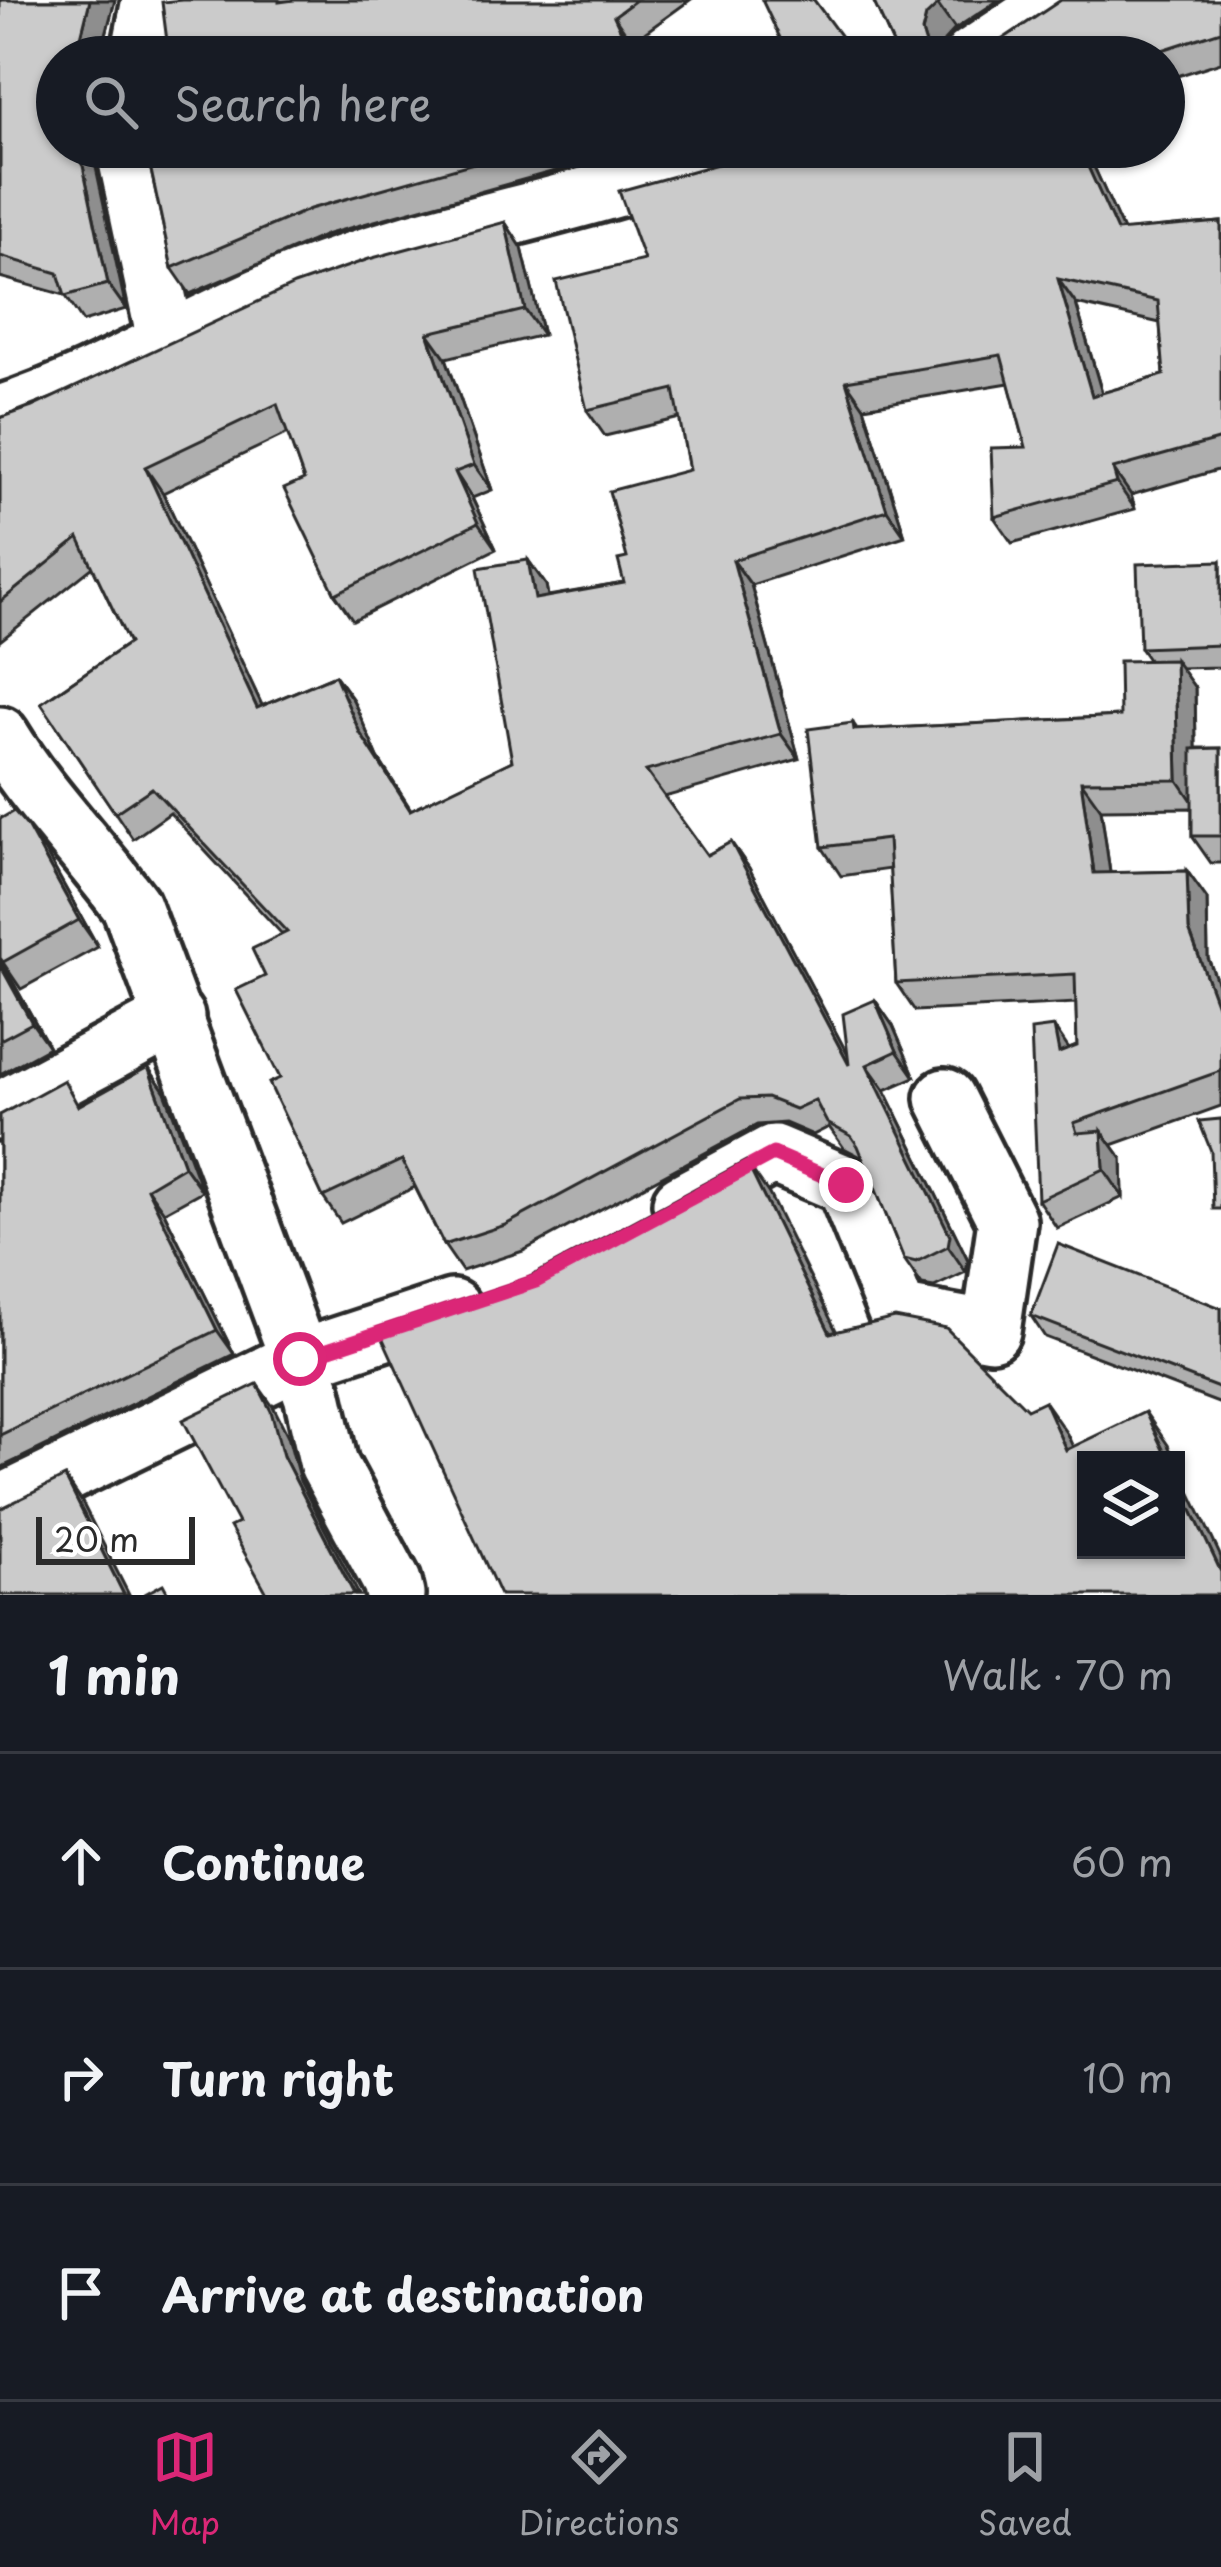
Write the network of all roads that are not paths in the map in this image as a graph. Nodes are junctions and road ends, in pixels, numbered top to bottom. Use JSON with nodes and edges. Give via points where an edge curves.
{"nodes":[{"id":1,"x":151,"y":0,"type":"edge"},
{"id":2,"x":1059,"y":0,"type":"edge"},
{"id":3,"x":144,"y":36,"type":"edge"},
{"id":4,"x":1005,"y":36,"type":"edge"},
{"id":5,"x":129,"y":168,"type":"edge"},
{"id":6,"x":681,"y":168,"type":"edge"},
{"id":7,"x":167,"y":344,"type":"junction"},
{"id":8,"x":0,"y":415,"type":"edge"},
{"id":9,"x":9,"y":770,"type":"edge"},
{"id":10,"x":176,"y":1018,"type":"junction"},
{"id":11,"x":945,"y":1098,"type":"dead end"},
{"id":12,"x":0,"y":1111,"type":"edge"},
{"id":13,"x":634,"y":1228,"type":"edge"},
{"id":14,"x":493,"y":1295,"type":"edge"},
{"id":15,"x":300,"y":1359,"type":"junction"},
{"id":16,"x":0,"y":1505,"type":"edge"},
{"id":17,"x":394,"y":1595,"type":"edge"}],
"edges":[{"from":1,"to":3,"type":"street"},
{"from":2,"to":4,"type":"street"},
{"from":5,"to":7,"type":"street"},
{"from":6,"to":7,"type":"street","via":[[386,250],[298,281]]},
{"from":7,"to":8,"type":"street"},
{"from":9,"to":10,"type":"street","via":[[86,845],[131,906]]},
{"from":10,"to":12,"type":"street"},
{"from":10,"to":15,"type":"street"},
{"from":11,"to":13,"type":"street","via":[[1007,1221],[991,1331],[898,1314],[846,1185],[773,1154]]},
{"from":14,"to":15,"type":"street"},
{"from":15,"to":16,"type":"street"},
{"from":15,"to":17,"type":"street","via":[[329,1466]]}]}
